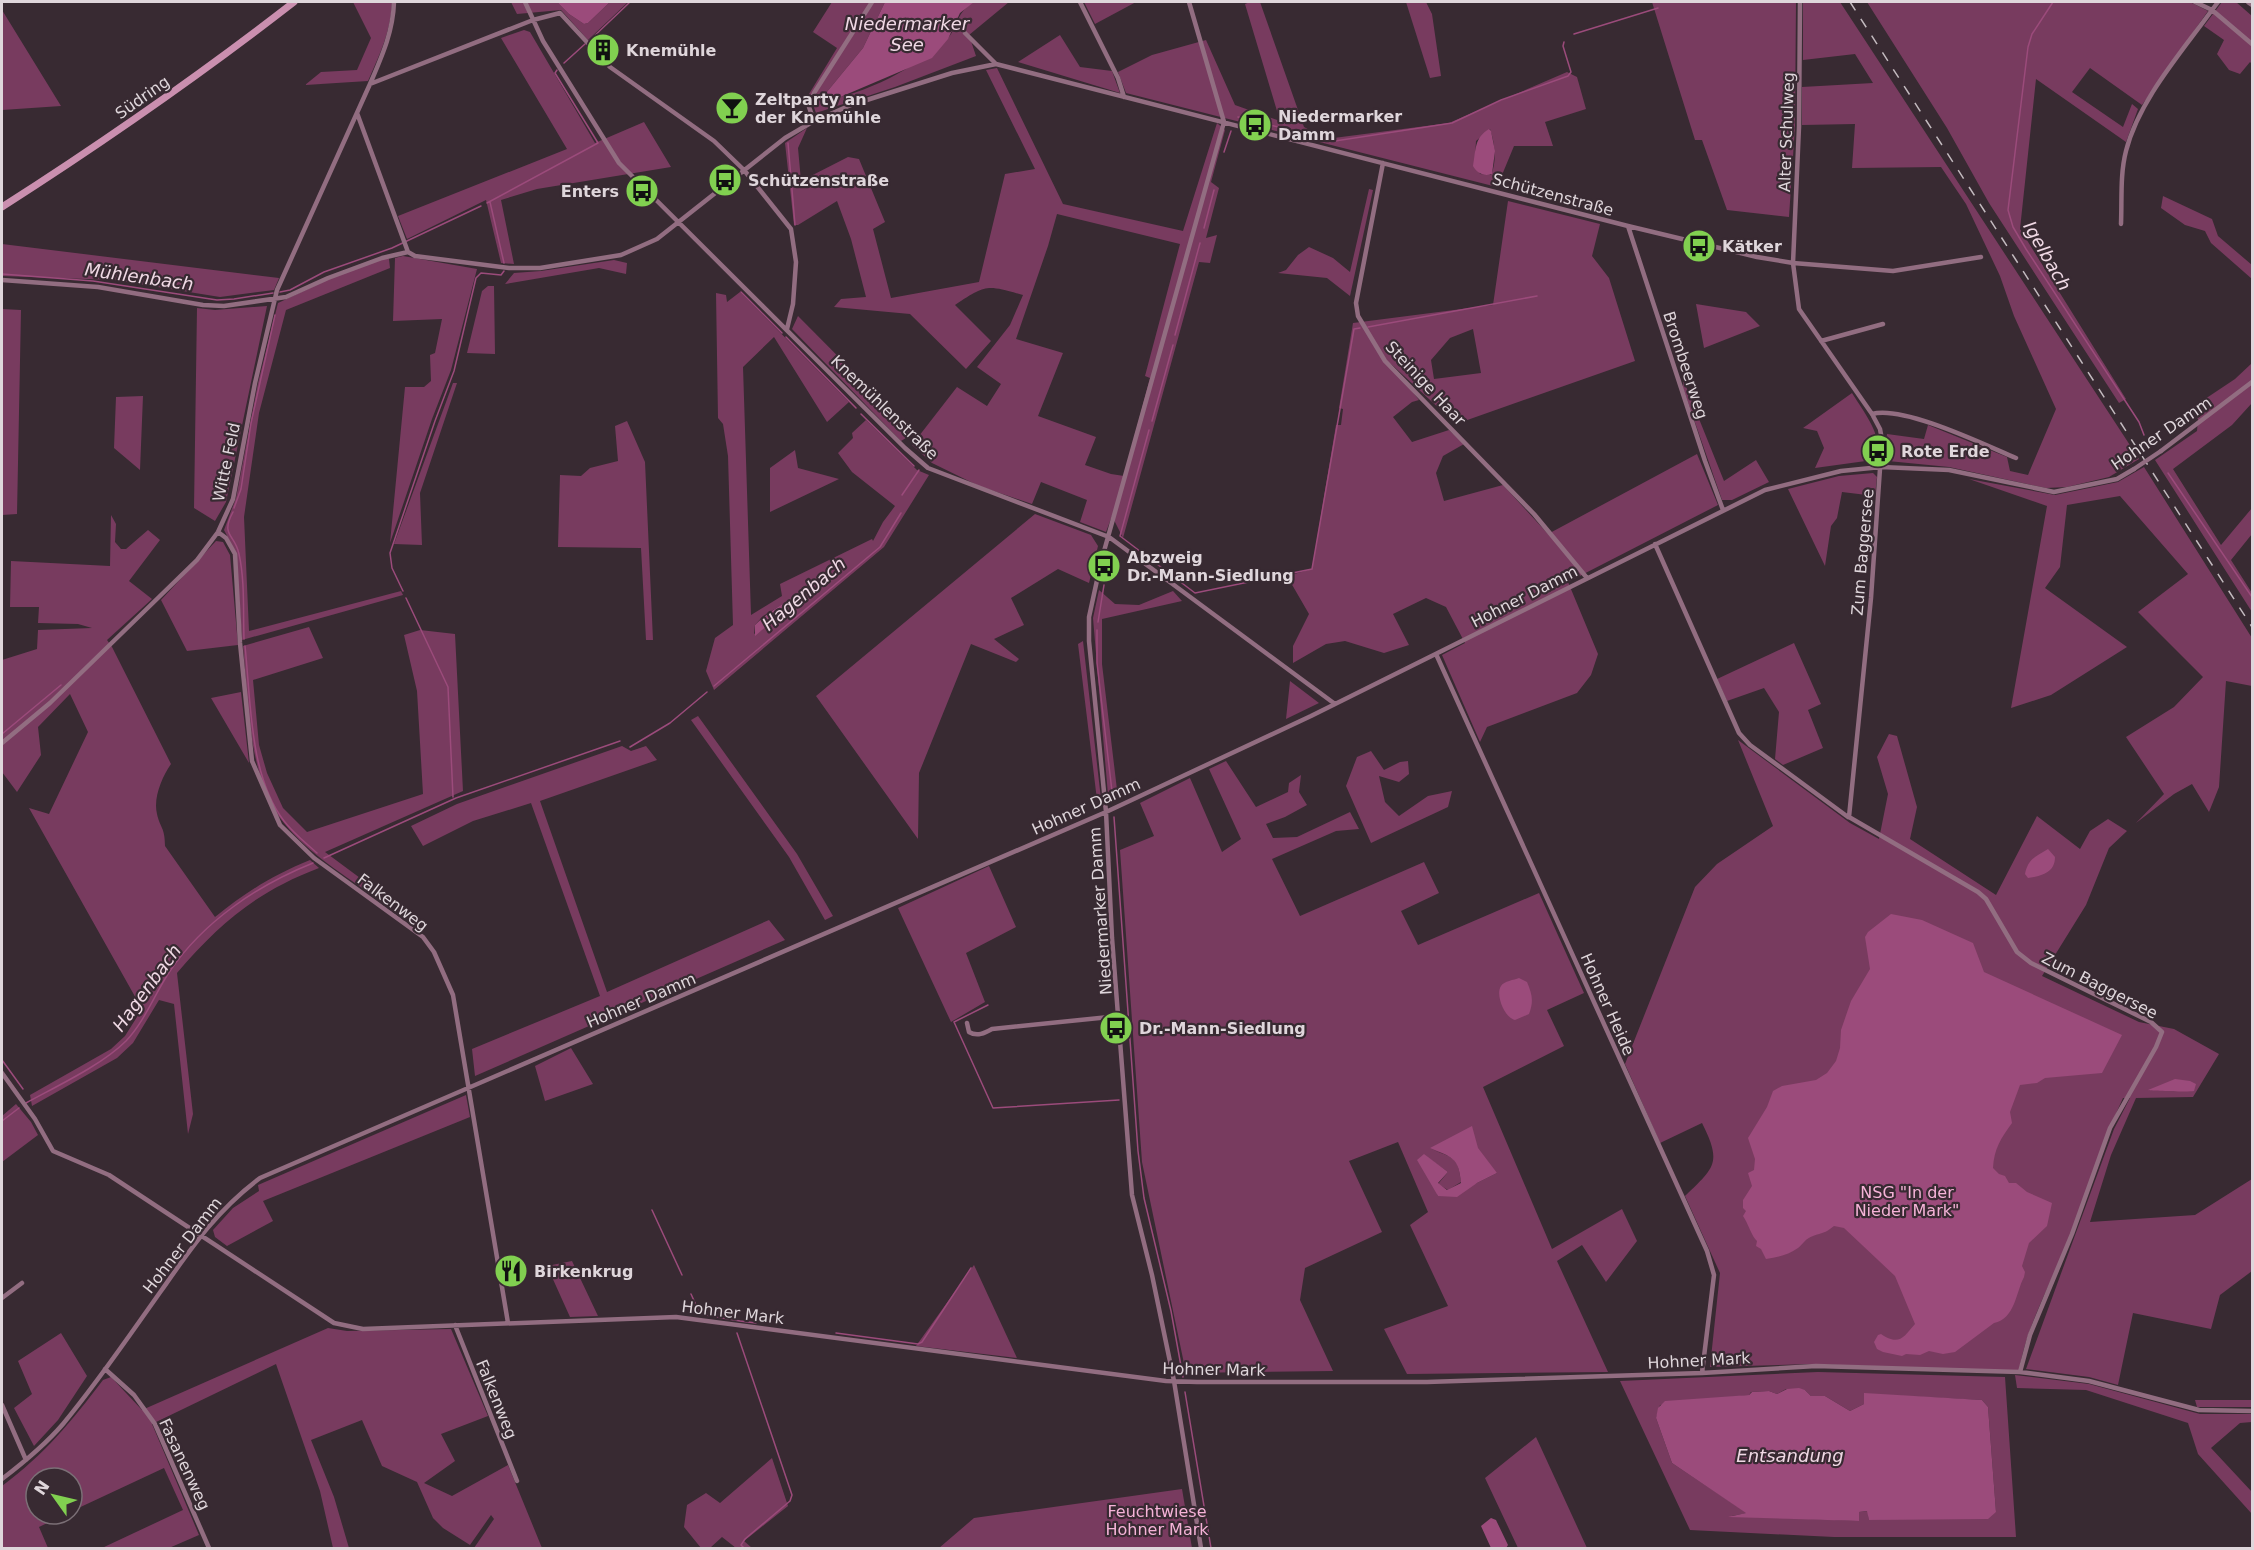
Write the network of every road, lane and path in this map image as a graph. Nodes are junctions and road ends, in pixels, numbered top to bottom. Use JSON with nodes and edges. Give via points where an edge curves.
{"nodes":[{"id":1,"x":294,"y":2,"type":"edge"},
{"id":2,"x":394,"y":2,"type":"edge"},
{"id":3,"x":525,"y":2,"type":"edge"},
{"id":4,"x":872,"y":2,"type":"edge"},
{"id":5,"x":1080,"y":2,"type":"edge"},
{"id":6,"x":1189,"y":2,"type":"edge"},
{"id":7,"x":1800,"y":2,"type":"edge"},
{"id":8,"x":2195,"y":2,"type":"edge"},
{"id":9,"x":2218,"y":2,"type":"edge"},
{"id":10,"x":2211,"y":10,"type":"junction"},
{"id":11,"x":533,"y":20,"type":"junction"},
{"id":12,"x":965,"y":33,"type":"dead end"},
{"id":13,"x":2253,"y":44,"type":"edge"},
{"id":14,"x":996,"y":64,"type":"junction"},
{"id":15,"x":370,"y":84,"type":"junction"},
{"id":16,"x":1124,"y":97,"type":"junction"},
{"id":17,"x":357,"y":113,"type":"junction"},
{"id":18,"x":814,"y":121,"type":"junction"},
{"id":19,"x":1224,"y":122,"type":"junction"},
{"id":20,"x":1383,"y":163,"type":"junction"},
{"id":21,"x":744,"y":170,"type":"junction"},
{"id":22,"x":2,"y":207,"type":"edge"},
{"id":23,"x":680,"y":221,"type":"junction"},
{"id":24,"x":2121,"y":224,"type":"dead end"},
{"id":25,"x":1628,"y":226,"type":"junction"},
{"id":26,"x":408,"y":252,"type":"junction"},
{"id":27,"x":1981,"y":257,"type":"dead end"},
{"id":28,"x":1793,"y":263,"type":"junction"},
{"id":29,"x":2,"y":280,"type":"edge"},
{"id":30,"x":274,"y":300,"type":"junction"},
{"id":31,"x":1882,"y":324,"type":"dead end"},
{"id":32,"x":788,"y":329,"type":"junction"},
{"id":33,"x":1821,"y":341,"type":"junction"},
{"id":34,"x":2253,"y":382,"type":"edge"},
{"id":35,"x":1872,"y":414,"type":"junction"},
{"id":36,"x":2016,"y":458,"type":"dead end"},
{"id":37,"x":1881,"y":467,"type":"junction"},
{"id":38,"x":1723,"y":510,"type":"junction"},
{"id":39,"x":218,"y":532,"type":"junction"},
{"id":40,"x":1109,"y":537,"type":"junction"},
{"id":41,"x":1655,"y":544,"type":"junction"},
{"id":42,"x":1587,"y":578,"type":"junction"},
{"id":43,"x":1436,"y":654,"type":"junction"},
{"id":44,"x":1335,"y":704,"type":"junction"},
{"id":45,"x":2,"y":743,"type":"edge"},
{"id":46,"x":1106,"y":812,"type":"junction"},
{"id":47,"x":1849,"y":818,"type":"junction"},
{"id":48,"x":1119,"y":1016,"type":"junction"},
{"id":49,"x":967,"y":1023,"type":"dead end"},
{"id":50,"x":2,"y":1073,"type":"edge"},
{"id":51,"x":469,"y":1088,"type":"junction"},
{"id":52,"x":201,"y":1235,"type":"junction"},
{"id":53,"x":22,"y":1283,"type":"dead end"},
{"id":54,"x":2,"y":1298,"type":"edge"},
{"id":55,"x":508,"y":1323,"type":"junction"},
{"id":56,"x":455,"y":1325,"type":"junction"},
{"id":57,"x":105,"y":1369,"type":"junction"},
{"id":58,"x":2020,"y":1372,"type":"junction"},
{"id":59,"x":1702,"y":1373,"type":"junction"},
{"id":60,"x":1174,"y":1381,"type":"junction"},
{"id":61,"x":2,"y":1405,"type":"edge"},
{"id":62,"x":2253,"y":1411,"type":"edge"},
{"id":63,"x":26,"y":1460,"type":"junction"},
{"id":64,"x":2,"y":1479,"type":"edge"},
{"id":65,"x":517,"y":1481,"type":"dead end"},
{"id":66,"x":209,"y":1548,"type":"edge"},
{"id":67,"x":1201,"y":1548,"type":"edge"}],
"edges":[{"from":1,"to":22,"type":"main road","name":"Südring","via":[[79,158]]},
{"from":2,"to":15,"type":"street","name":"Witte Feld","via":[[388,43]]},
{"from":3,"to":11,"type":"street","name":"Knemühlenstraße"},
{"from":4,"to":18,"type":"street","via":[[814,93],[809,107]]},
{"from":5,"to":16,"type":"street"},
{"from":6,"to":19,"type":"street"},
{"from":7,"to":28,"type":"street","name":"Alter Schulweg"},
{"from":8,"to":10,"type":"street"},
{"from":9,"to":10,"type":"street"},
{"from":10,"to":13,"type":"street"},
{"from":10,"to":24,"type":"street","via":[[2142,108],[2122,174]]},
{"from":11,"to":15,"type":"street"},
{"from":11,"to":21,"type":"street","via":[[560,13],[610,68],[714,141]]},
{"from":11,"to":23,"type":"street","name":"Knemühlenstraße","via":[[619,163]]},
{"from":12,"to":14,"type":"street"},
{"from":14,"to":16,"type":"street","name":"Schützenstraße"},
{"from":14,"to":18,"type":"street","name":"Schützenstraße","via":[[851,105]]},
{"from":15,"to":17,"type":"street","name":"Witte Feld"},
{"from":16,"to":19,"type":"street","name":"Schützenstraße"},
{"from":17,"to":26,"type":"street"},
{"from":17,"to":30,"type":"street","name":"Witte Feld"},
{"from":18,"to":21,"type":"street","name":"Schützenstraße"},
{"from":19,"to":20,"type":"street","name":"Schützenstraße"},
{"from":19,"to":40,"type":"street","name":"Niedermarker Damm"},
{"from":20,"to":25,"type":"street","name":"Schützenstraße"},
{"from":20,"to":42,"type":"street","name":"Steinige Haar","via":[[1356,303],[1358,316],[1385,362],[1534,514]]},
{"from":21,"to":23,"type":"street","name":"Schützenstraße"},
{"from":21,"to":32,"type":"street","via":[[791,229],[796,262]]},
{"from":23,"to":26,"type":"street","name":"Schützenstraße","via":[[643,247],[621,255],[540,268],[480,266]]},
{"from":23,"to":32,"type":"street","name":"Knemühlenstraße"},
{"from":25,"to":28,"type":"street","name":"Schützenstraße"},
{"from":25,"to":38,"type":"street","name":"Brombeerweg"},
{"from":26,"to":30,"type":"street","via":[[371,262]]},
{"from":27,"to":28,"type":"street","name":"Schützenstraße","via":[[1893,271]]},
{"from":28,"to":33,"type":"street","via":[[1799,309]]},
{"from":29,"to":30,"type":"street","via":[[98,287],[203,305]]},
{"from":30,"to":39,"type":"street","name":"Witte Feld","via":[[233,499]]},
{"from":31,"to":33,"type":"street"},
{"from":32,"to":40,"type":"street","name":"Knemühlenstraße","via":[[928,468]]},
{"from":33,"to":35,"type":"street"},
{"from":34,"to":37,"type":"street","name":"Hohner Damm","bridge":true,"via":[[2117,479],[2054,492],[1949,471]]},
{"from":35,"to":36,"type":"street","via":[[1920,419]]},
{"from":35,"to":37,"type":"street","via":[[1881,434]]},
{"from":37,"to":38,"type":"street","name":"Hohner Damm","via":[[1841,471],[1765,490]]},
{"from":37,"to":47,"type":"street","name":"Zum Baggersee"},
{"from":38,"to":41,"type":"street","name":"Hohner Damm"},
{"from":39,"to":45,"type":"street","name":"Witte Feld","via":[[197,560],[50,703]]},
{"from":39,"to":51,"type":"street","name":"Falkenweg","via":[[235,554],[252,761],[280,825],[314,858],[423,938],[434,952],[453,994]]},
{"from":40,"to":44,"type":"street","name":"Knemühlenstraße"},
{"from":40,"to":46,"type":"street","name":"Niedermarker Damm","via":[[1089,617]]},
{"from":41,"to":42,"type":"street","name":"Hohner Damm"},
{"from":41,"to":47,"type":"street","via":[[1739,733]]},
{"from":42,"to":43,"type":"street","name":"Hohner Damm"},
{"from":43,"to":44,"type":"street","name":"Hohner Damm"},
{"from":43,"to":59,"type":"street","name":"Hohner Heide","via":[[1707,1251],[1714,1275]]},
{"from":44,"to":46,"type":"street","name":"Hohner Damm"},
{"from":46,"to":48,"type":"street","name":"Niedermarker Damm"},
{"from":46,"to":51,"type":"street","name":"Hohner Damm"},
{"from":47,"to":58,"type":"street","name":"Zum Baggersee","via":[[1978,892],[2017,952],[2031,963],[2151,1022],[2162,1032],[2110,1128],[2030,1335]]},
{"from":48,"to":49,"type":"street","via":[[973,1034]]},
{"from":48,"to":60,"type":"street","name":"Niedermarker Damm","via":[[1132,1195]]},
{"from":50,"to":52,"type":"street","name":"Hohner Mark","via":[[53,1151],[109,1175]]},
{"from":51,"to":52,"type":"street","name":"Hohner Damm","via":[[260,1178],[236,1196]]},
{"from":51,"to":55,"type":"street","name":"Falkenweg"},
{"from":52,"to":56,"type":"street","name":"Hohner Mark","via":[[333,1323],[363,1329]]},
{"from":52,"to":57,"type":"street","name":"Hohner Damm"},
{"from":53,"to":54,"type":"street"},
{"from":55,"to":56,"type":"street","name":"Hohner Mark"},
{"from":55,"to":60,"type":"street","name":"Hohner Mark","via":[[676,1317]]},
{"from":56,"to":65,"type":"street","name":"Falkenweg"},
{"from":57,"to":63,"type":"street","name":"Hohner Damm","via":[[62,1425]]},
{"from":57,"to":66,"type":"street","name":"Fasanenweg","via":[[134,1395],[155,1424]]},
{"from":58,"to":59,"type":"street","name":"Hohner Mark","via":[[1816,1366]]},
{"from":58,"to":62,"type":"street","name":"Hohner Mark","via":[[2089,1381],[2199,1410]]},
{"from":59,"to":60,"type":"street","name":"Hohner Mark","via":[[1428,1382]]},
{"from":60,"to":67,"type":"street","name":"Niedermarker Damm"},
{"from":61,"to":63,"type":"street"},
{"from":63,"to":64,"type":"street","name":"Hohner Damm"}]}
